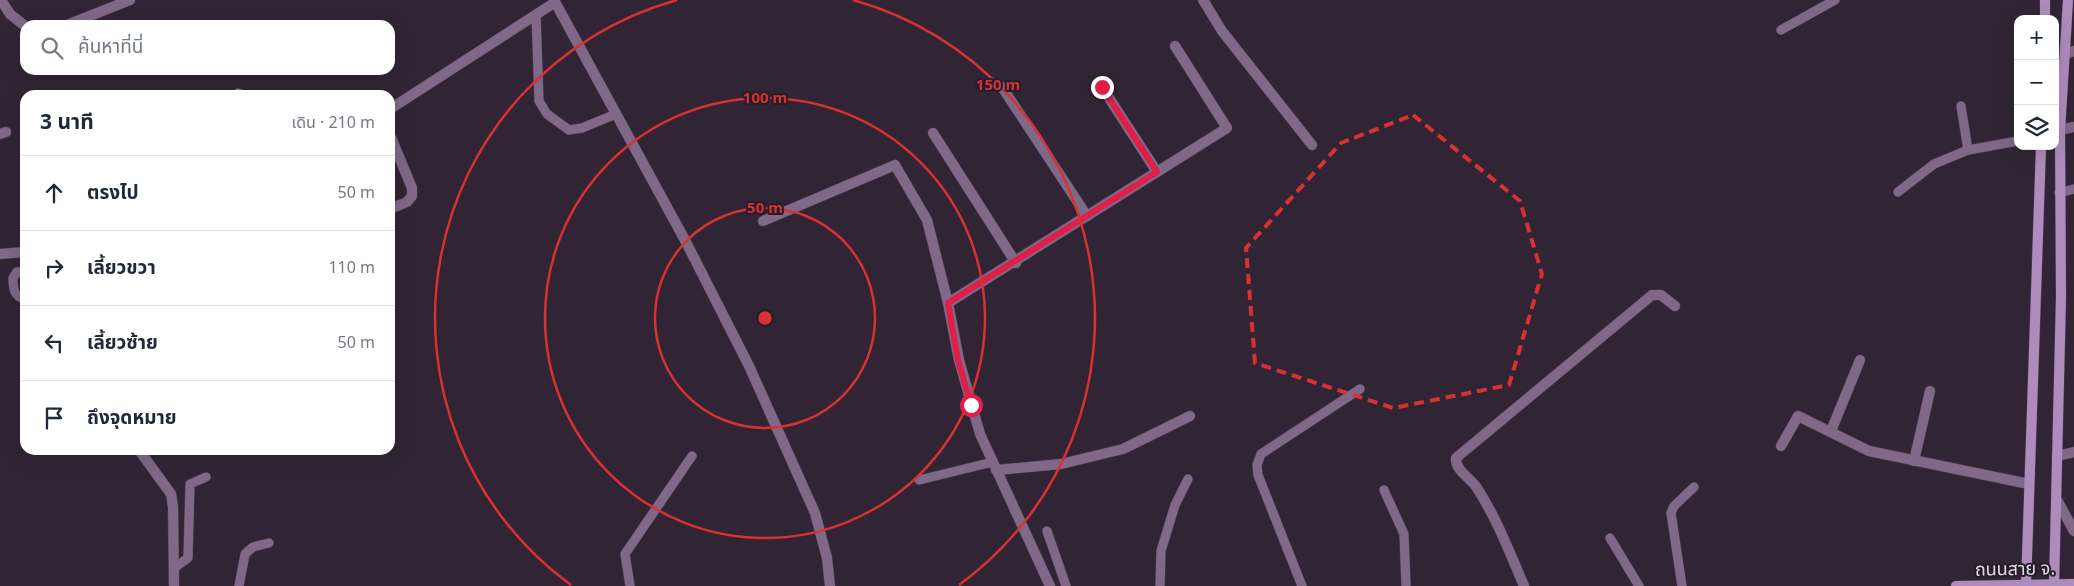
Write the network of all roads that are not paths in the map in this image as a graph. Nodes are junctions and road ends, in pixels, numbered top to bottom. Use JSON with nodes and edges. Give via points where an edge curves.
{"nodes":[{"id":1,"x":1,"y":0,"type":"edge"},
{"id":2,"x":130,"y":0,"type":"edge"},
{"id":3,"x":1203,"y":0,"type":"edge"},
{"id":4,"x":1835,"y":0,"type":"edge"},
{"id":5,"x":2045,"y":0,"type":"edge"},
{"id":6,"x":2068,"y":0,"type":"edge"},
{"id":7,"x":554,"y":1,"type":"edge"},
{"id":8,"x":536,"y":15,"type":"junction"},
{"id":9,"x":2044,"y":15,"type":"edge"},
{"id":10,"x":80,"y":20,"type":"edge"},
{"id":11,"x":20,"y":22,"type":"edge"},
{"id":12,"x":1781,"y":30,"type":"dead end"},
{"id":13,"x":1174,"y":46,"type":"dead end"},
{"id":14,"x":2070,"y":52,"type":"edge"},
{"id":15,"x":1002,"y":87,"type":"dead end"},
{"id":16,"x":1102,"y":87,"type":"dead end"},
{"id":17,"x":395,"y":105,"type":"edge"},
{"id":18,"x":1961,"y":106,"type":"dead end"},
{"id":19,"x":616,"y":114,"type":"junction"},
{"id":20,"x":2074,"y":127,"type":"edge"},
{"id":21,"x":2060,"y":130,"type":"junction"},
{"id":22,"x":933,"y":133,"type":"dead end"},
{"id":23,"x":2014,"y":142,"type":"edge"},
{"id":24,"x":1312,"y":145,"type":"dead end"},
{"id":25,"x":395,"y":147,"type":"edge"},
{"id":26,"x":1968,"y":150,"type":"junction"},
{"id":27,"x":2041,"y":150,"type":"edge"},
{"id":28,"x":1157,"y":172,"type":"junction"},
{"id":29,"x":2074,"y":189,"type":"edge"},
{"id":30,"x":1898,"y":192,"type":"dead end"},
{"id":31,"x":2059,"y":193,"type":"junction"},
{"id":32,"x":395,"y":207,"type":"edge"},
{"id":33,"x":1087,"y":216,"type":"junction"},
{"id":34,"x":763,"y":221,"type":"dead end"},
{"id":35,"x":20,"y":252,"type":"edge"},
{"id":36,"x":0,"y":254,"type":"edge"},
{"id":37,"x":1016,"y":262,"type":"junction"},
{"id":38,"x":20,"y":272,"type":"edge"},
{"id":39,"x":20,"y":297,"type":"edge"},
{"id":40,"x":948,"y":303,"type":"junction"},
{"id":41,"x":1675,"y":306,"type":"dead end"},
{"id":42,"x":1860,"y":360,"type":"dead end"},
{"id":43,"x":1360,"y":390,"type":"dead end"},
{"id":44,"x":1930,"y":391,"type":"dead end"},
{"id":45,"x":1190,"y":416,"type":"dead end"},
{"id":46,"x":1831,"y":431,"type":"junction"},
{"id":47,"x":1781,"y":446,"type":"dead end"},
{"id":48,"x":2074,"y":452,"type":"edge"},
{"id":49,"x":143,"y":455,"type":"edge"},
{"id":50,"x":692,"y":456,"type":"dead end"},
{"id":51,"x":2057,"y":456,"type":"junction"},
{"id":52,"x":1914,"y":461,"type":"junction"},
{"id":53,"x":995,"y":466,"type":"junction"},
{"id":54,"x":206,"y":478,"type":"dead end"},
{"id":55,"x":1188,"y":479,"type":"dead end"},
{"id":56,"x":919,"y":480,"type":"dead end"},
{"id":57,"x":2030,"y":484,"type":"junction"},
{"id":58,"x":1694,"y":487,"type":"dead end"},
{"id":59,"x":1384,"y":490,"type":"dead end"},
{"id":60,"x":2057,"y":500,"type":"junction"},
{"id":61,"x":1047,"y":531,"type":"dead end"},
{"id":62,"x":2074,"y":531,"type":"edge"},
{"id":63,"x":1610,"y":538,"type":"dead end"},
{"id":64,"x":269,"y":543,"type":"dead end"},
{"id":65,"x":174,"y":568,"type":"junction"},
{"id":66,"x":2074,"y":584,"type":"edge"},
{"id":67,"x":2054,"y":585,"type":"edge"},
{"id":68,"x":174,"y":586,"type":"edge"},
{"id":69,"x":239,"y":586,"type":"edge"},
{"id":70,"x":630,"y":586,"type":"edge"},
{"id":71,"x":830,"y":586,"type":"edge"},
{"id":72,"x":1050,"y":586,"type":"edge"},
{"id":73,"x":1066,"y":586,"type":"edge"},
{"id":74,"x":1160,"y":586,"type":"edge"},
{"id":75,"x":1302,"y":586,"type":"edge"},
{"id":76,"x":1406,"y":586,"type":"edge"},
{"id":77,"x":1524,"y":586,"type":"edge"},
{"id":78,"x":1639,"y":586,"type":"edge"},
{"id":79,"x":1682,"y":586,"type":"edge"},
{"id":80,"x":1956,"y":586,"type":"edge"},
{"id":81,"x":2026,"y":586,"type":"edge"}],
"edges":[{"from":1,"to":11,"type":"street"},
{"from":2,"to":10,"type":"street"},
{"from":3,"to":24,"type":"street","via":[[1222,31]]},
{"from":4,"to":12,"type":"lane"},
{"from":5,"to":9,"type":"main road"},
{"from":6,"to":14,"type":"main road"},
{"from":7,"to":8,"type":"street"},
{"from":7,"to":19,"type":"street"},
{"from":8,"to":17,"type":"street"},
{"from":8,"to":19,"type":"lane","via":[[539,101],[547,114],[569,130]]},
{"from":13,"to":28,"type":"street","via":[[1227,128]]},
{"from":14,"to":21,"type":"main road"},
{"from":15,"to":33,"type":"street"},
{"from":16,"to":28,"type":"street"},
{"from":18,"to":26,"type":"lane"},
{"from":19,"to":71,"type":"street","via":[[686,242],[782,438],[820,529]]},
{"from":20,"to":21,"type":"street"},
{"from":21,"to":31,"type":"main road"},
{"from":22,"to":37,"type":"street"},
{"from":23,"to":26,"type":"lane"},
{"from":25,"to":32,"type":"street","via":[[412,188],[412,196]]},
{"from":26,"to":30,"type":"lane","via":[[1934,164]]},
{"from":27,"to":57,"type":"main road"},
{"from":28,"to":33,"type":"street"},
{"from":29,"to":31,"type":"lane"},
{"from":31,"to":51,"type":"main road","via":[[2061,296]]},
{"from":33,"to":37,"type":"street"},
{"from":34,"to":40,"type":"street","via":[[895,165],[927,220]]},
{"from":35,"to":36,"type":"street"},
{"from":37,"to":40,"type":"street"},
{"from":38,"to":39,"type":"lane","via":[[13,278],[14,291]]},
{"from":40,"to":53,"type":"street","via":[[958,360],[980,434]]},
{"from":41,"to":77,"type":"street","via":[[1661,295],[1652,295],[1456,458],[1459,468],[1476,485],[1492,513]]},
{"from":42,"to":46,"type":"street"},
{"from":43,"to":75,"type":"lane","via":[[1261,454],[1257,465],[1258,475]]},
{"from":44,"to":52,"type":"street"},
{"from":45,"to":53,"type":"street","via":[[1123,449],[1061,464]]},
{"from":46,"to":47,"type":"street","via":[[1798,416]]},
{"from":46,"to":52,"type":"street","via":[[1869,451]]},
{"from":48,"to":51,"type":"street"},
{"from":49,"to":65,"type":"street","via":[[171,494]]},
{"from":50,"to":70,"type":"lane","via":[[625,554]]},
{"from":51,"to":60,"type":"main road"},
{"from":52,"to":57,"type":"street"},
{"from":53,"to":56,"type":"lane"},
{"from":53,"to":72,"type":"street"},
{"from":54,"to":65,"type":"lane","via":[[190,484],[188,558]]},
{"from":55,"to":74,"type":"lane","via":[[1175,505],[1161,551]]},
{"from":57,"to":81,"type":"main road"},
{"from":58,"to":79,"type":"lane","via":[[1671,513]]},
{"from":59,"to":76,"type":"lane","via":[[1404,534]]},
{"from":60,"to":62,"type":"street"},
{"from":60,"to":67,"type":"main road"},
{"from":61,"to":73,"type":"lane"},
{"from":63,"to":78,"type":"lane"},
{"from":64,"to":69,"type":"lane","via":[[253,547],[245,554]]},
{"from":65,"to":68,"type":"street"},
{"from":66,"to":67,"type":"main road","name":"ถนนสาย จ."},
{"from":67,"to":81,"type":"main road","name":"ถนนสาย จ."},
{"from":80,"to":81,"type":"main road","name":"ถนนสาย จ."}]}
